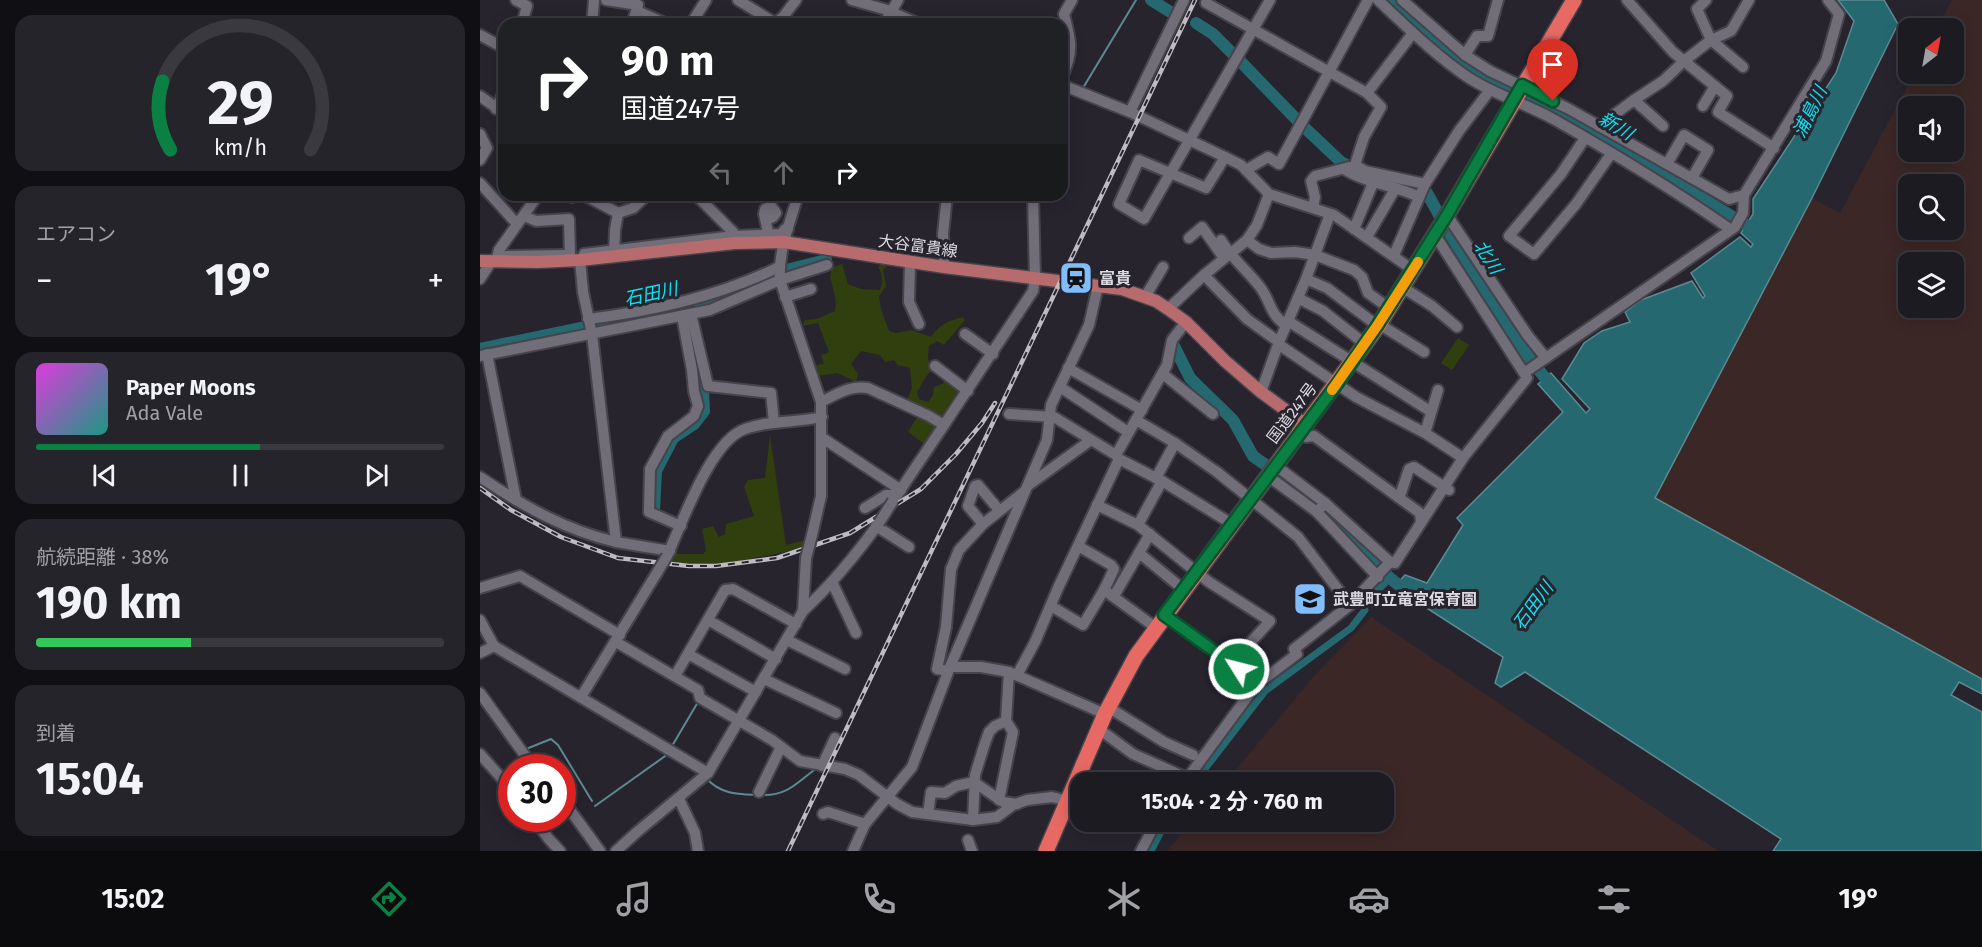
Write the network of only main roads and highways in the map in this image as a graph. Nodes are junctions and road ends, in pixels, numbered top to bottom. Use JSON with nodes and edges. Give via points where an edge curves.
{"nodes":[{"id":1,"x":1574,"y":0,"type":"edge"},
{"id":2,"x":496,"y":260,"type":"edge"},
{"id":3,"x":1309,"y":430,"type":"junction"},
{"id":4,"x":1081,"y":772,"type":"edge"},
{"id":5,"x":1070,"y":799,"type":"edge"},
{"id":6,"x":1047,"y":851,"type":"edge"}],
"edges":[{"from":1,"to":3,"type":"highway","name":"国道247号","via":[[1447,215]]},
{"from":2,"to":3,"type":"main road","name":"大谷富貴線","via":[[538,262],[778,236],[944,267],[1122,289],[1168,309],[1186,322],[1225,361]]},
{"from":3,"to":4,"type":"highway","name":"国道247号","via":[[1272,470],[1136,656],[1106,707]]},
{"from":5,"to":6,"type":"highway","name":"国道247号"}]}
